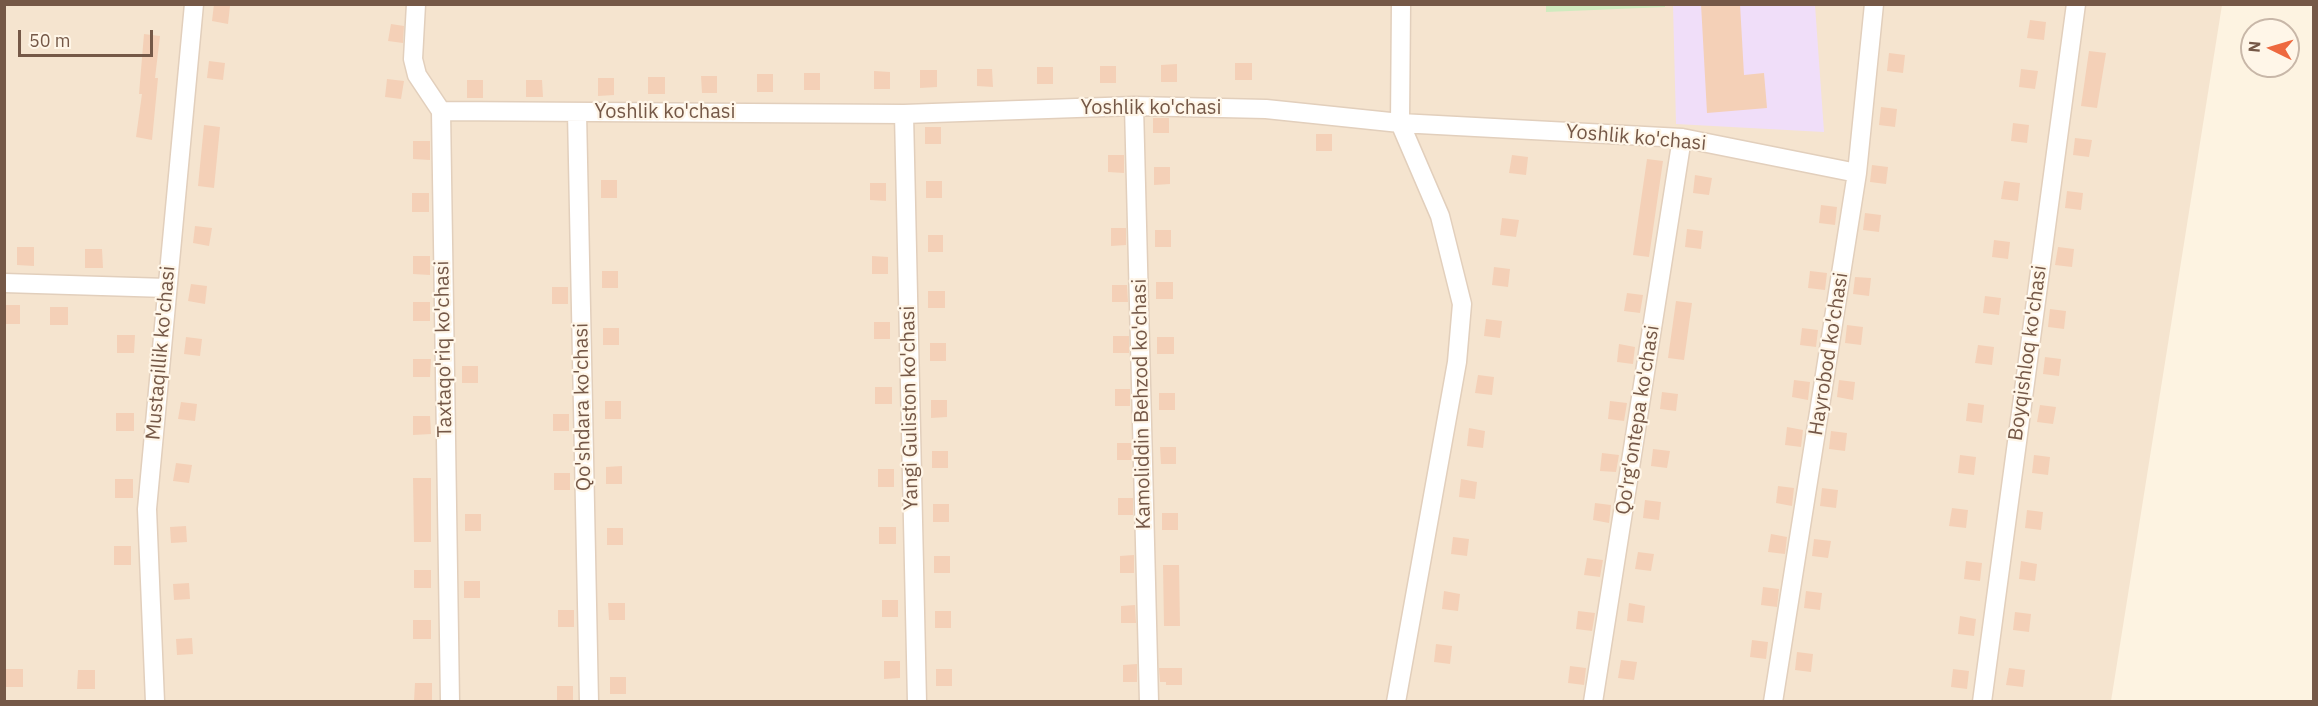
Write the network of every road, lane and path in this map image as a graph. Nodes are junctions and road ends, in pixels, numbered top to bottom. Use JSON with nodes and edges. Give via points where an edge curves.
{"nodes":[{"id":1,"x":194,"y":4,"type":"edge"},
{"id":2,"x":416,"y":4,"type":"edge"},
{"id":3,"x":1401,"y":4,"type":"edge"},
{"id":4,"x":1874,"y":4,"type":"edge"},
{"id":5,"x":2076,"y":4,"type":"edge"},
{"id":6,"x":1134,"y":106,"type":"junction"},
{"id":7,"x":441,"y":111,"type":"junction"},
{"id":8,"x":577,"y":112,"type":"junction"},
{"id":9,"x":904,"y":114,"type":"junction"},
{"id":10,"x":1400,"y":123,"type":"junction"},
{"id":11,"x":1683,"y":138,"type":"junction"},
{"id":12,"x":1857,"y":172,"type":"junction"},
{"id":13,"x":4,"y":283,"type":"edge"},
{"id":14,"x":167,"y":288,"type":"junction"},
{"id":15,"x":155,"y":702,"type":"edge"},
{"id":16,"x":450,"y":702,"type":"edge"},
{"id":17,"x":589,"y":702,"type":"edge"},
{"id":18,"x":917,"y":702,"type":"edge"},
{"id":19,"x":1149,"y":702,"type":"edge"},
{"id":20,"x":1396,"y":702,"type":"edge"},
{"id":21,"x":1593,"y":702,"type":"edge"},
{"id":22,"x":1773,"y":702,"type":"edge"},
{"id":23,"x":1982,"y":702,"type":"edge"}],
"edges":[{"from":1,"to":14,"type":"street","name":"Mustaqillik ko'chasi"},
{"from":2,"to":7,"type":"street","via":[[413,59],[417,75]]},
{"from":3,"to":10,"type":"street"},
{"from":4,"to":12,"type":"street","name":"Hayrobod ko'chasi"},
{"from":5,"to":23,"type":"street","name":"Boyqishloq ko'chasi"},
{"from":6,"to":9,"type":"street","name":"Yoshlik ko'chasi"},
{"from":6,"to":10,"type":"street","name":"Yoshlik ko'chasi","via":[[1266,109]]},
{"from":6,"to":19,"type":"street","name":"Kamoliddin Behzod ko'chasi"},
{"from":7,"to":8,"type":"street","name":"Yoshlik ko'chasi"},
{"from":7,"to":16,"type":"street","name":"Taxtaqo'riq ko'chasi"},
{"from":8,"to":9,"type":"street","name":"Yoshlik ko'chasi"},
{"from":8,"to":17,"type":"street","name":"Qo'shdara ko'chasi"},
{"from":9,"to":18,"type":"street","name":"Yangi Guliston ko'chasi"},
{"from":10,"to":11,"type":"street","name":"Yoshlik ko'chasi"},
{"from":10,"to":20,"type":"street","via":[[1440,216],[1462,304],[1457,362]]},
{"from":11,"to":12,"type":"street","name":"Yoshlik ko'chasi"},
{"from":11,"to":21,"type":"street","name":"Qo'rg'ontepa ko'chasi"},
{"from":12,"to":22,"type":"street","name":"Hayrobod ko'chasi"},
{"from":13,"to":14,"type":"street"},
{"from":14,"to":15,"type":"street","name":"Mustaqillik ko'chasi","via":[[147,509]]}]}
